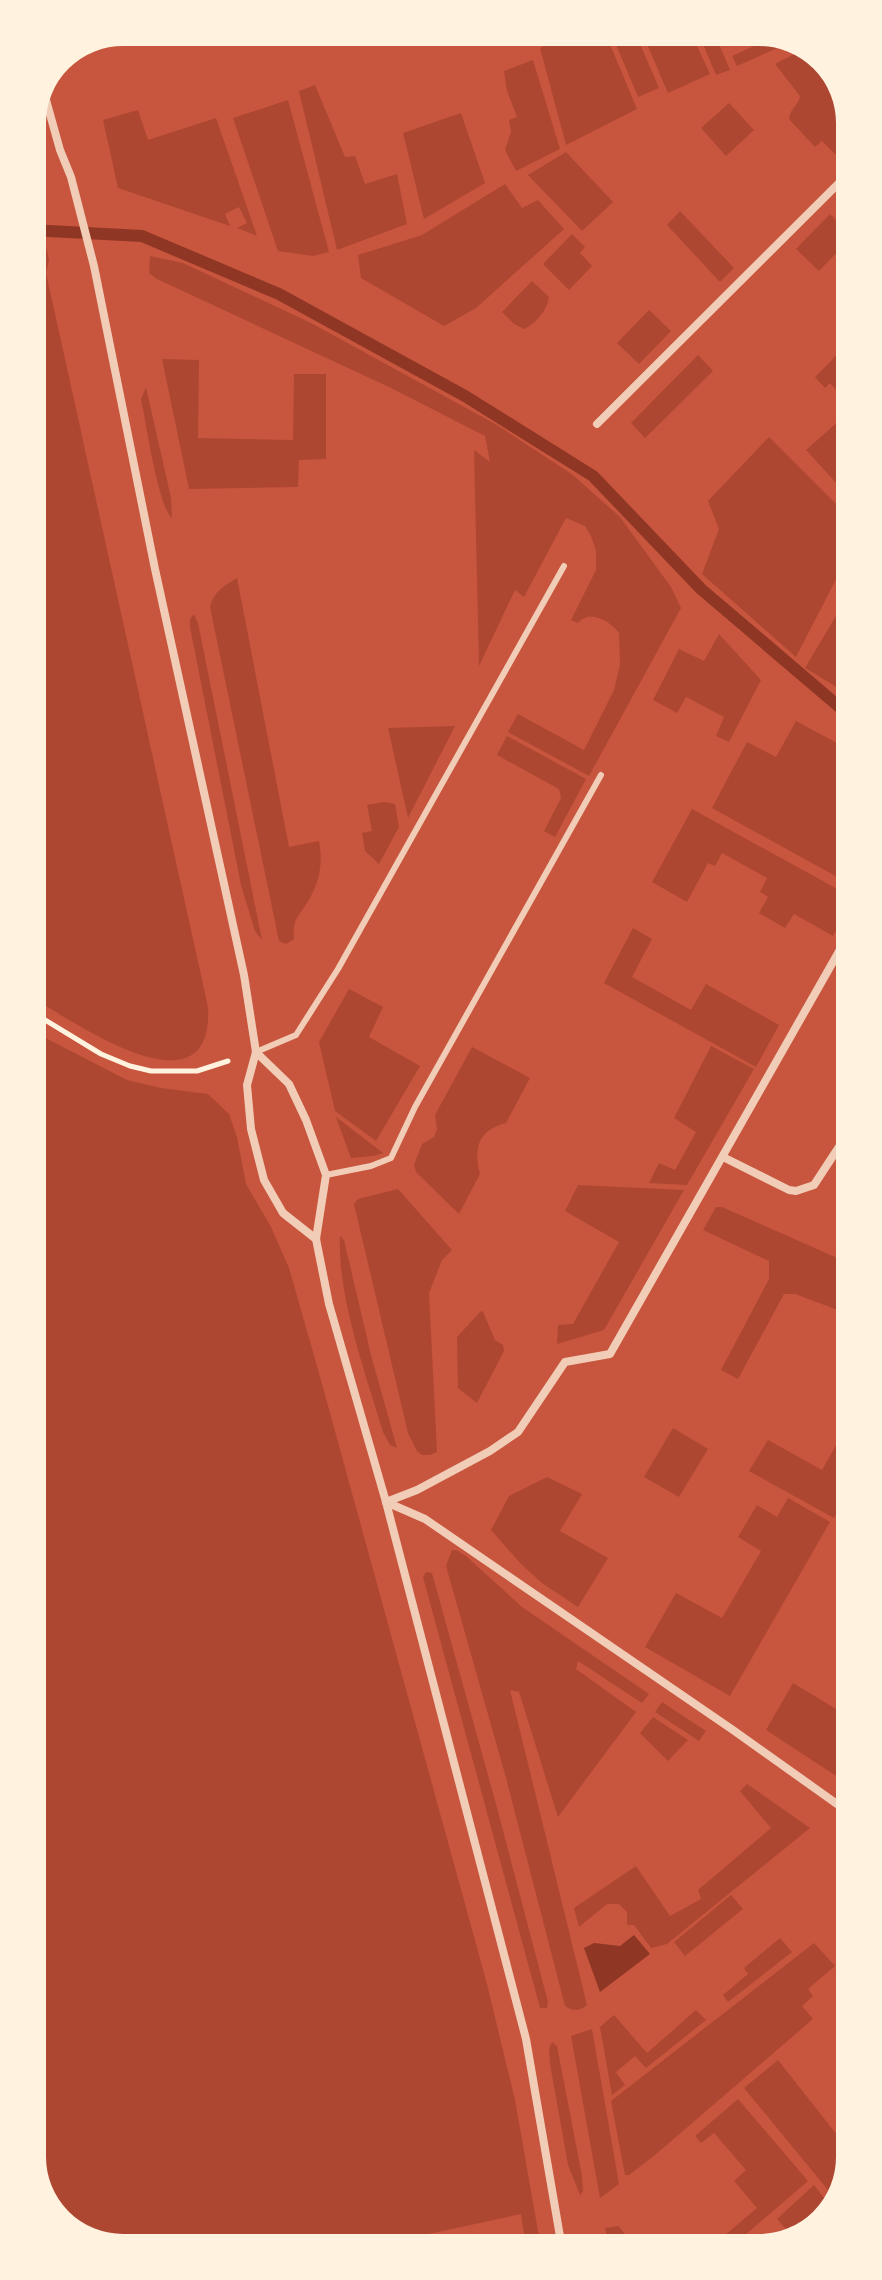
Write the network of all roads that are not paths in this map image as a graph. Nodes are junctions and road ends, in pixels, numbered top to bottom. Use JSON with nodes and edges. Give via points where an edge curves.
{"nodes":[{"id":1,"x":47,"y":103,"type":"edge"},
{"id":2,"x":838,"y":184,"type":"edge"},
{"id":3,"x":597,"y":424,"type":"dead end"},
{"id":4,"x":564,"y":566,"type":"dead end"},
{"id":5,"x":601,"y":775,"type":"dead end"},
{"id":6,"x":838,"y":953,"type":"edge"},
{"id":7,"x":256,"y":1052,"type":"junction"},
{"id":8,"x":838,"y":1148,"type":"edge"},
{"id":9,"x":723,"y":1157,"type":"junction"},
{"id":10,"x":326,"y":1175,"type":"junction"},
{"id":11,"x":316,"y":1239,"type":"junction"},
{"id":12,"x":386,"y":1502,"type":"junction"},
{"id":13,"x":838,"y":1805,"type":"edge"},
{"id":14,"x":560,"y":2236,"type":"edge"}],
"edges":[{"from":1,"to":7,"type":"street","via":[[94,266]]},
{"from":2,"to":3,"type":"street"},
{"from":4,"to":7,"type":"lane","via":[[338,969],[296,1035]]},
{"from":5,"to":10,"type":"lane","via":[[391,1158]]},
{"from":6,"to":9,"type":"street"},
{"from":7,"to":10,"type":"street","via":[[289,1084]]},
{"from":7,"to":11,"type":"street","via":[[247,1085],[264,1180],[283,1213]]},
{"from":8,"to":9,"type":"street","via":[[814,1185],[796,1191]]},
{"from":9,"to":12,"type":"street","via":[[610,1354],[565,1362],[518,1432]]},
{"from":10,"to":11,"type":"street"},
{"from":11,"to":12,"type":"street","via":[[340,1346]]},
{"from":12,"to":13,"type":"street","via":[[425,1519]]},
{"from":12,"to":14,"type":"street","via":[[526,2039]]}]}
